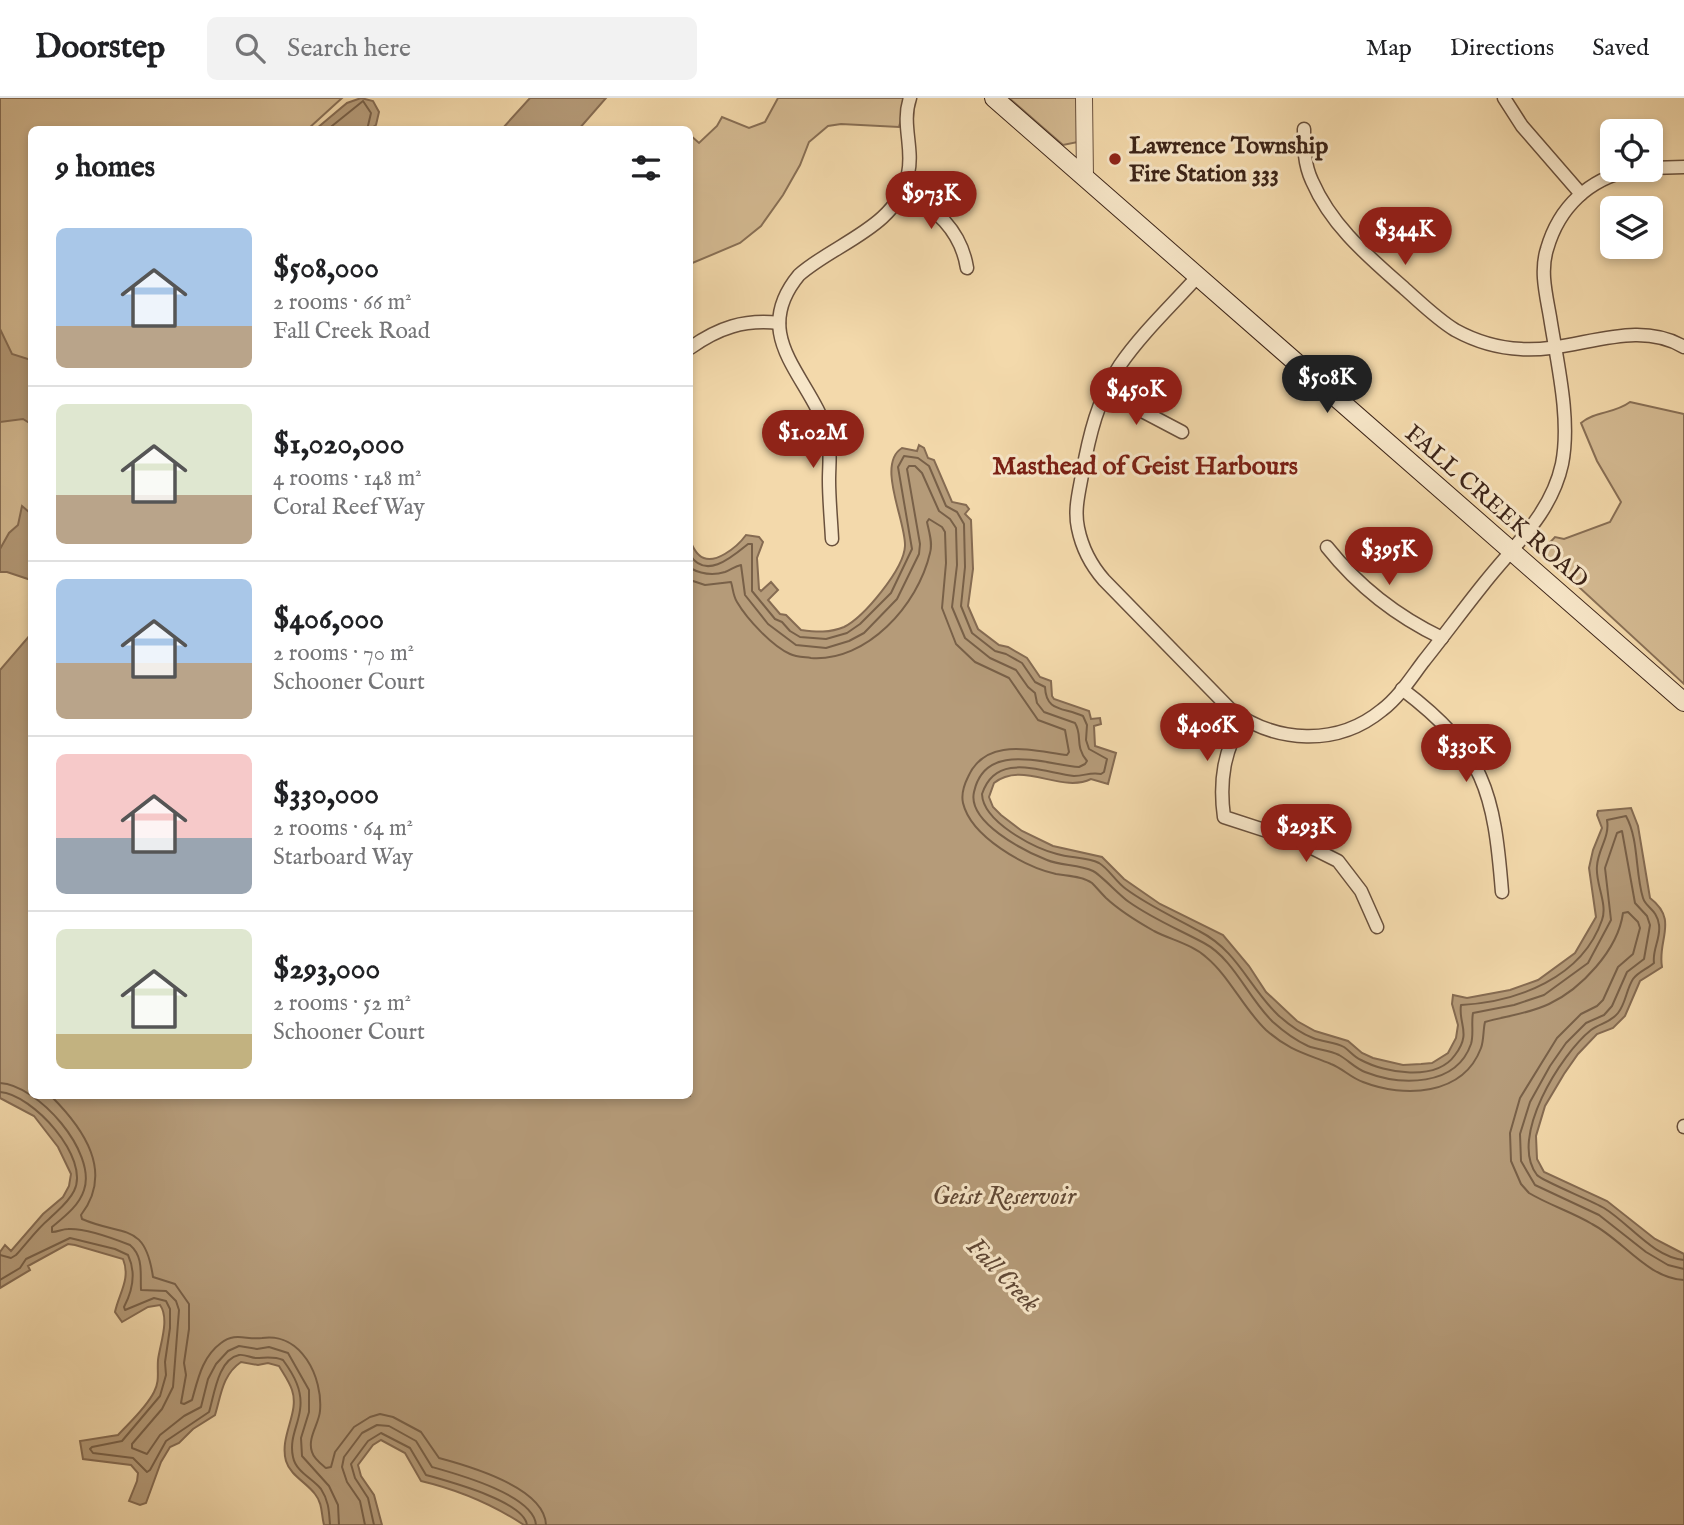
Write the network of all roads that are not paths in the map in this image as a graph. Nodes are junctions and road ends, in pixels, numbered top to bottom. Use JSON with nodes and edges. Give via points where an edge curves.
{"nodes":[{"id":1,"x":910,"y":98,"type":"edge"},
{"id":2,"x":994,"y":98,"type":"edge"},
{"id":3,"x":1084,"y":98,"type":"edge"},
{"id":4,"x":1504,"y":98,"type":"edge"},
{"id":5,"x":1304,"y":129,"type":"dead end"},
{"id":6,"x":1684,"y":167,"type":"edge"},
{"id":7,"x":1663,"y":168,"type":"edge"},
{"id":8,"x":1085,"y":177,"type":"junction"},
{"id":9,"x":1600,"y":180,"type":"edge"},
{"id":10,"x":903,"y":190,"type":"junction"},
{"id":11,"x":1581,"y":194,"type":"junction"},
{"id":12,"x":967,"y":268,"type":"dead end"},
{"id":13,"x":1198,"y":276,"type":"junction"},
{"id":14,"x":779,"y":323,"type":"junction"},
{"id":15,"x":693,"y":346,"type":"edge"},
{"id":16,"x":1684,"y":346,"type":"edge"},
{"id":17,"x":1555,"y":348,"type":"junction"},
{"id":18,"x":1106,"y":392,"type":"junction"},
{"id":19,"x":1182,"y":432,"type":"dead end"},
{"id":20,"x":832,"y":539,"type":"dead end"},
{"id":21,"x":1326,"y":547,"type":"dead end"},
{"id":22,"x":1511,"y":551,"type":"junction"},
{"id":23,"x":1442,"y":638,"type":"junction"},
{"id":24,"x":1402,"y":690,"type":"junction"},
{"id":25,"x":1684,"y":702,"type":"edge"},
{"id":26,"x":1243,"y":719,"type":"junction"},
{"id":27,"x":1502,"y":892,"type":"dead end"},
{"id":28,"x":1377,"y":927,"type":"dead end"}],
"edges":[{"from":1,"to":10,"type":"street","via":[[906,124],[909,170]]},
{"from":2,"to":8,"type":"main road","name":"FALL CREEK ROAD"},
{"from":3,"to":8,"type":"street"},
{"from":4,"to":11,"type":"street"},
{"from":5,"to":17,"type":"street","via":[[1304,157],[1334,220],[1432,312],[1456,330],[1489,344]]},
{"from":6,"to":7,"type":"street"},
{"from":8,"to":13,"type":"main road","name":"FALL CREEK ROAD"},
{"from":9,"to":11,"type":"street"},
{"from":10,"to":12,"type":"street","via":[[950,226]]},
{"from":10,"to":14,"type":"street","via":[[889,212],[799,275],[782,302]]},
{"from":11,"to":17,"type":"street","via":[[1560,217],[1546,250],[1543,276]]},
{"from":13,"to":18,"type":"street","via":[[1130,352]]},
{"from":13,"to":22,"type":"main road","name":"FALL CREEK ROAD"},
{"from":14,"to":15,"type":"street","via":[[733,325]]},
{"from":14,"to":20,"type":"street","via":[[786,357],[822,417],[829,441]]},
{"from":16,"to":17,"type":"street","via":[[1659,336],[1639,335]]},
{"from":17,"to":22,"type":"street","via":[[1564,419],[1562,464],[1540,516]]},
{"from":18,"to":19,"type":"street"},
{"from":18,"to":26,"type":"street","via":[[1093,421],[1077,504],[1082,545],[1104,580]]},
{"from":21,"to":23,"type":"street","via":[[1383,603]]},
{"from":22,"to":23,"type":"street"},
{"from":22,"to":25,"type":"main road","name":"FALL CREEK ROAD"},
{"from":23,"to":24,"type":"street"},
{"from":24,"to":26,"type":"street","via":[[1364,722],[1325,735],[1285,735]]},
{"from":24,"to":27,"type":"street","via":[[1451,731],[1481,777],[1495,820]]},
{"from":26,"to":28,"type":"street","via":[[1224,761],[1224,817],[1298,841],[1338,861],[1361,891]]}]}
